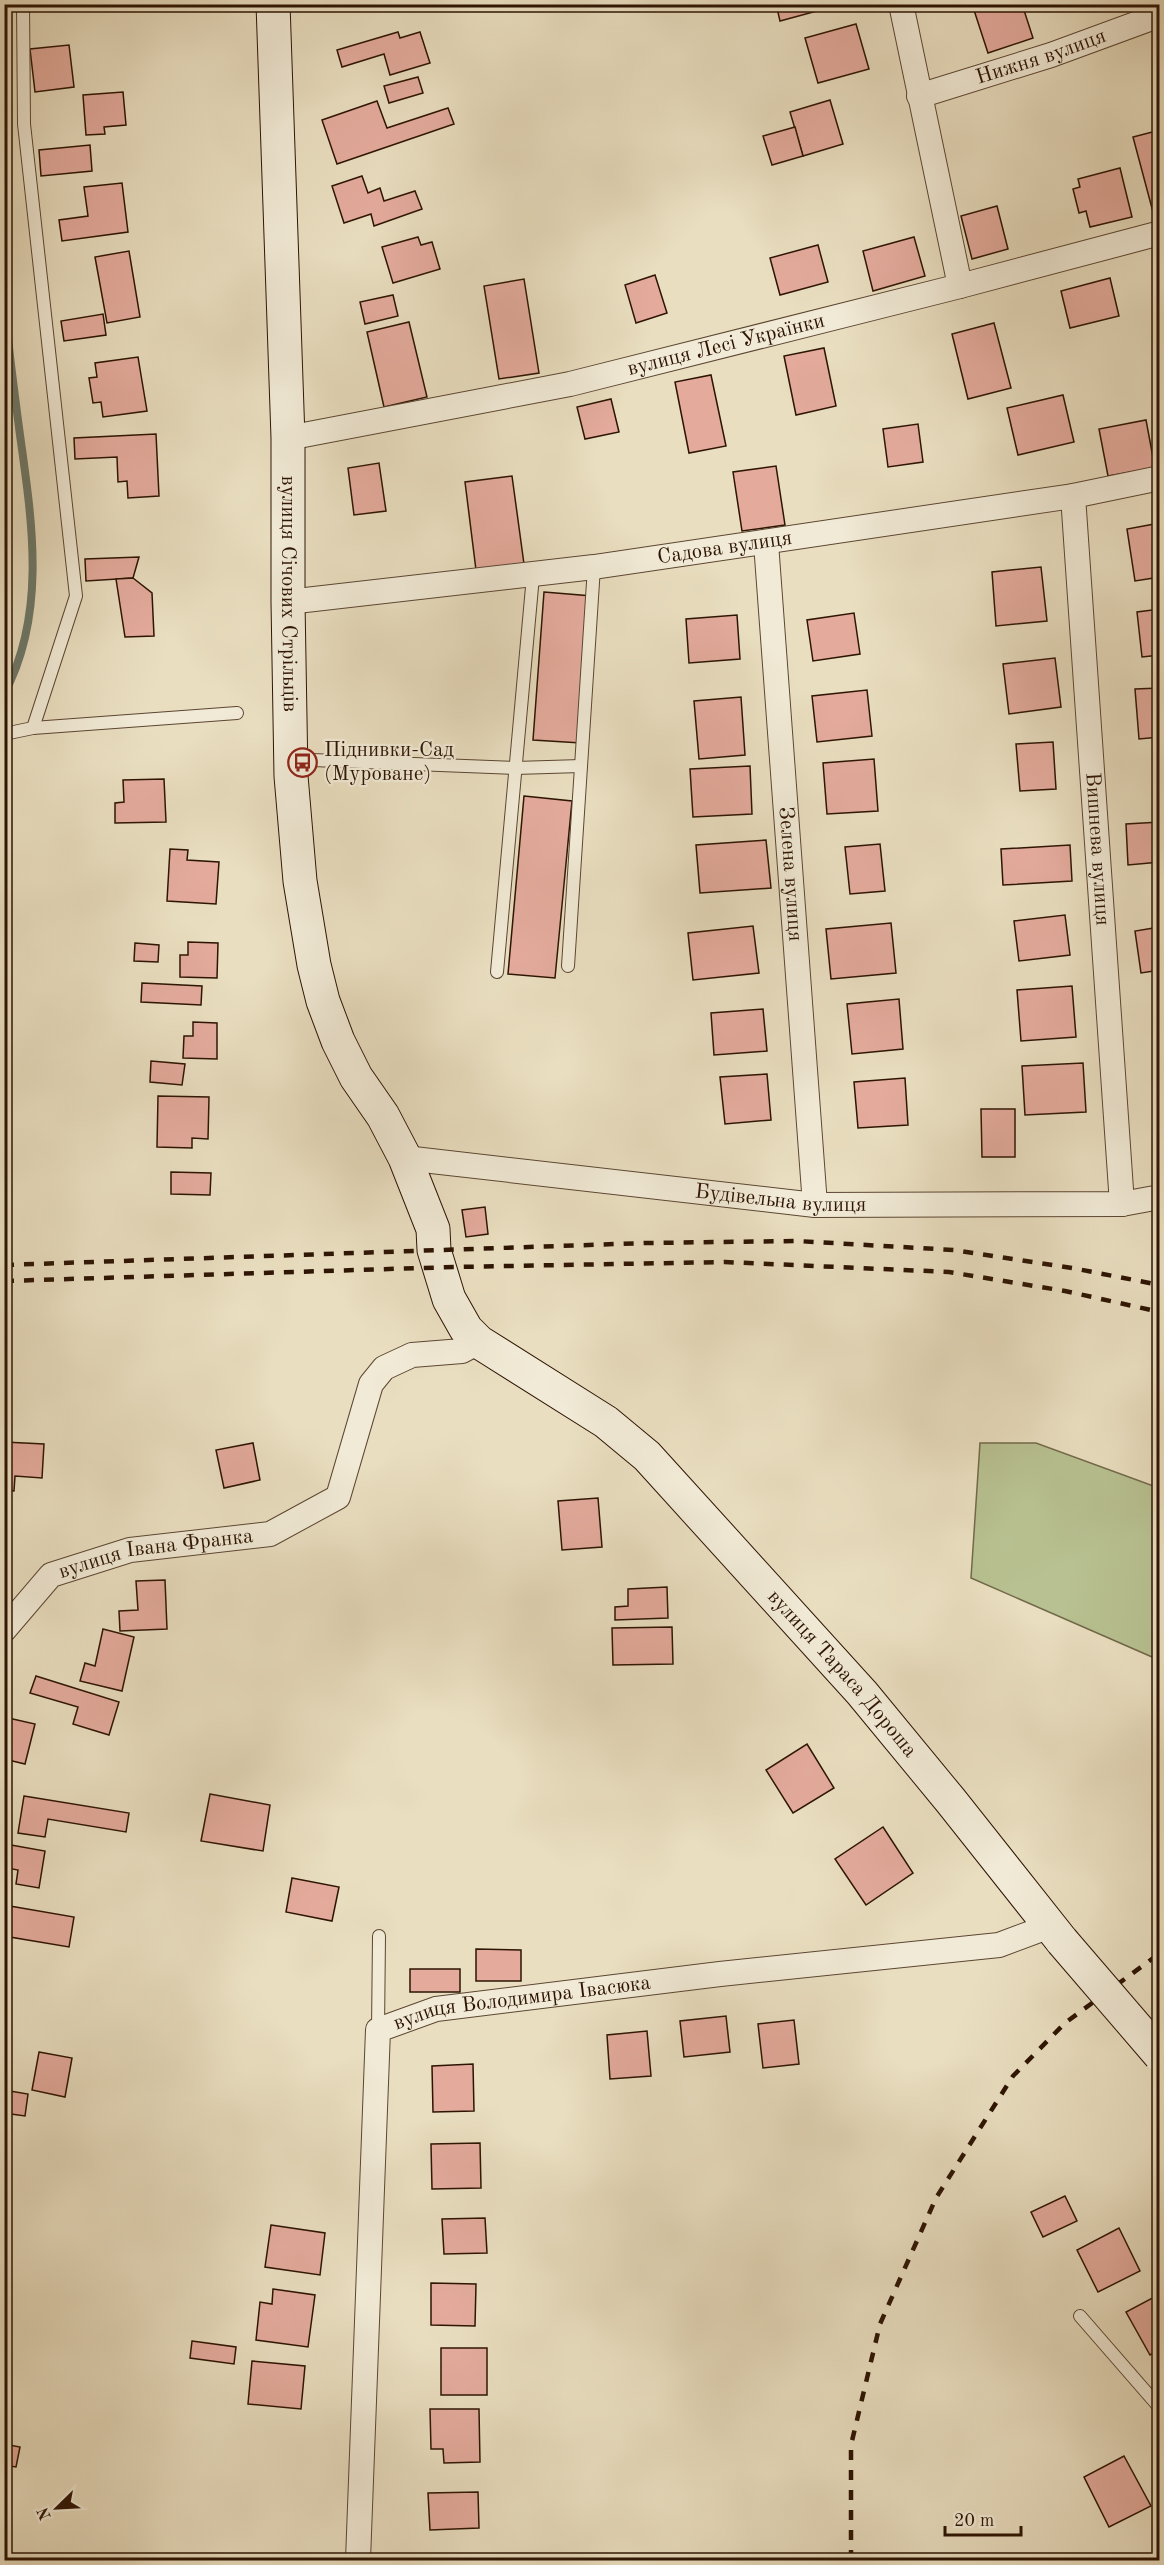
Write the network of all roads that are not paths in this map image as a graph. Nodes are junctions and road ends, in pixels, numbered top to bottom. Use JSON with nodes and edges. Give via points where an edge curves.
{"nodes":[{"id":1,"x":22,"y":4,"type":"edge"},
{"id":2,"x":273,"y":4,"type":"edge"},
{"id":3,"x":901,"y":4,"type":"edge"},
{"id":4,"x":1160,"y":15,"type":"edge"},
{"id":5,"x":919,"y":96,"type":"junction"},
{"id":6,"x":1160,"y":233,"type":"edge"},
{"id":7,"x":960,"y":286,"type":"junction"},
{"id":8,"x":288,"y":438,"type":"junction"},
{"id":9,"x":1160,"y":478,"type":"edge"},
{"id":10,"x":1073,"y":496,"type":"junction"},
{"id":11,"x":766,"y":543,"type":"junction"},
{"id":12,"x":594,"y":567,"type":"junction"},
{"id":13,"x":532,"y":576,"type":"junction"},
{"id":14,"x":288,"y":602,"type":"junction"},
{"id":15,"x":237,"y":713,"type":"dead end"},
{"id":16,"x":33,"y":728,"type":"junction"},
{"id":17,"x":4,"y":734,"type":"edge"},
{"id":18,"x":312,"y":760,"type":"dead end"},
{"id":19,"x":581,"y":766,"type":"junction"},
{"id":20,"x":515,"y":768,"type":"junction"},
{"id":21,"x":568,"y":966,"type":"dead end"},
{"id":22,"x":497,"y":972,"type":"dead end"},
{"id":23,"x":405,"y":1158,"type":"junction"},
{"id":24,"x":1160,"y":1197,"type":"edge"},
{"id":25,"x":1122,"y":1204,"type":"junction"},
{"id":26,"x":815,"y":1205,"type":"junction"},
{"id":27,"x":479,"y":1342,"type":"junction"},
{"id":28,"x":4,"y":1630,"type":"edge"},
{"id":29,"x":1056,"y":1934,"type":"junction"},
{"id":30,"x":378,"y":1936,"type":"dead end"},
{"id":31,"x":378,"y":2030,"type":"junction"},
{"id":32,"x":1160,"y":2055,"type":"edge"},
{"id":33,"x":1080,"y":2316,"type":"dead end"},
{"id":34,"x":1160,"y":2408,"type":"edge"},
{"id":35,"x":358,"y":2560,"type":"edge"}],
"edges":[{"from":1,"to":16,"type":"lane","via":[[24,124],[76,596]]},
{"from":2,"to":8,"type":"street","name":"вулиця Січових Стрільців"},
{"from":3,"to":5,"type":"street"},
{"from":4,"to":5,"type":"street","name":"Нижня вулиця","via":[[1051,55]]},
{"from":5,"to":7,"type":"street"},
{"from":6,"to":7,"type":"street","name":"вулиця Лесі Українки"},
{"from":7,"to":8,"type":"street","name":"вулиця Лесі Українки","via":[[570,384]]},
{"from":8,"to":14,"type":"street","name":"вулиця Січових Стрільців"},
{"from":9,"to":10,"type":"street","name":"Садова вулиця"},
{"from":10,"to":11,"type":"street","name":"Садова вулиця"},
{"from":10,"to":25,"type":"street","name":"Вишнева вулиця"},
{"from":11,"to":12,"type":"street","name":"Садова вулиця"},
{"from":11,"to":26,"type":"street","name":"Зелена вулиця"},
{"from":12,"to":13,"type":"street","name":"Садова вулиця"},
{"from":12,"to":19,"type":"lane"},
{"from":13,"to":14,"type":"street","name":"Садова вулиця"},
{"from":13,"to":20,"type":"lane"},
{"from":14,"to":23,"type":"street","name":"вулиця Січових Стрільців","via":[[292,801],[314,965],[338,1041]]},
{"from":15,"to":16,"type":"lane"},
{"from":16,"to":17,"type":"lane"},
{"from":18,"to":20,"type":"lane"},
{"from":19,"to":20,"type":"lane"},
{"from":19,"to":21,"type":"lane"},
{"from":20,"to":22,"type":"lane"},
{"from":23,"to":26,"type":"street","name":"Будівельна вулиця"},
{"from":23,"to":27,"type":"street","name":"вулиця Січових Стрільців","via":[[422,1197],[449,1299],[466,1329]]},
{"from":24,"to":25,"type":"street","name":"Будівельна вулиця"},
{"from":25,"to":26,"type":"street","name":"Будівельна вулиця"},
{"from":27,"to":28,"type":"street","name":"вулиця Івана Франка","via":[[462,1351],[412,1355],[384,1368],[371,1384],[338,1497],[270,1534],[130,1550],[51,1575]]},
{"from":27,"to":29,"type":"street","name":"вулиця Тараса Дороша","via":[[606,1422],[646,1456],[862,1694]]},
{"from":29,"to":31,"type":"street","name":"вулиця Володимира Івасюка","via":[[999,1945],[436,2009]]},
{"from":29,"to":32,"type":"street","name":"вулиця Тараса Дороша","bridge":true},
{"from":30,"to":31,"type":"lane"},
{"from":31,"to":35,"type":"street","name":"вулиця Володимира Івасюка"},
{"from":33,"to":34,"type":"lane"}]}
